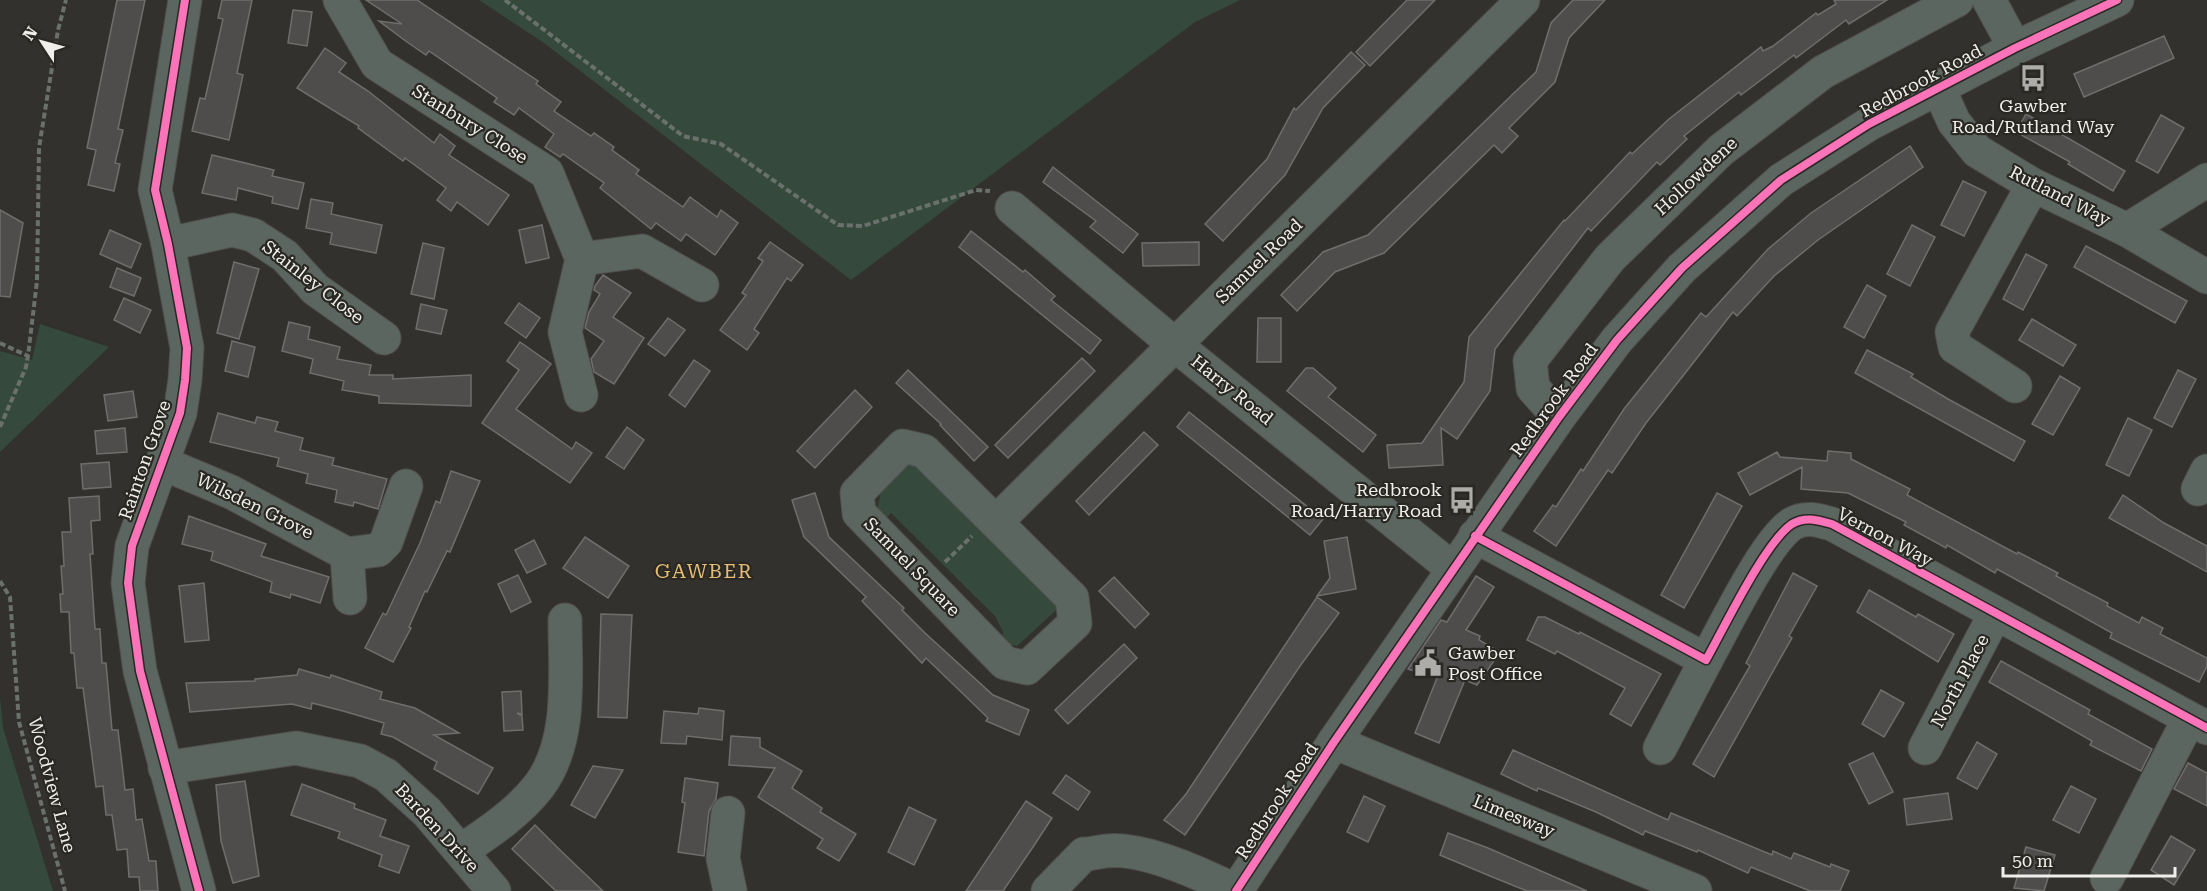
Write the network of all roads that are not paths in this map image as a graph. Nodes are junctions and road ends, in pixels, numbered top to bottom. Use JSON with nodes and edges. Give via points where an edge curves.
{"nodes":[{"id":1,"x":186,"y":0,"type":"edge"},
{"id":2,"x":340,"y":0,"type":"edge"},
{"id":3,"x":1523,"y":0,"type":"edge"},
{"id":4,"x":1956,"y":0,"type":"edge"},
{"id":5,"x":1989,"y":0,"type":"edge"},
{"id":6,"x":2117,"y":0,"type":"edge"},
{"id":7,"x":2015,"y":48,"type":"junction"},
{"id":8,"x":1939,"y":89,"type":"junction"},
{"id":9,"x":2207,"y":180,"type":"edge"},
{"id":10,"x":2033,"y":185,"type":"junction"},
{"id":11,"x":1012,"y":208,"type":"road end"},
{"id":12,"x":2127,"y":230,"type":"junction"},
{"id":13,"x":168,"y":244,"type":"junction"},
{"id":14,"x":582,"y":259,"type":"junction"},
{"id":15,"x":2207,"y":277,"type":"edge"},
{"id":16,"x":702,"y":285,"type":"dead end"},
{"id":17,"x":384,"y":338,"type":"dead end"},
{"id":18,"x":1174,"y":344,"type":"junction"},
{"id":19,"x":2015,"y":386,"type":"dead end"},
{"id":20,"x":581,"y":395,"type":"dead end"},
{"id":21,"x":1559,"y":417,"type":"junction"},
{"id":22,"x":162,"y":463,"type":"junction"},
{"id":23,"x":406,"y":486,"type":"dead end"},
{"id":24,"x":993,"y":520,"type":"junction"},
{"id":25,"x":1475,"y":536,"type":"junction"},
{"id":26,"x":362,"y":552,"type":"junction"},
{"id":27,"x":1453,"y":569,"type":"junction"},
{"id":28,"x":350,"y":598,"type":"dead end"},
{"id":29,"x":1995,"y":614,"type":"junction"},
{"id":30,"x":566,"y":620,"type":"dead end"},
{"id":31,"x":1706,"y":660,"type":"junction"},
{"id":32,"x":2198,"y":724,"type":"edge"},
{"id":33,"x":1334,"y":742,"type":"junction"},
{"id":34,"x":1660,"y":748,"type":"dead end"},
{"id":35,"x":1925,"y":748,"type":"dead end"},
{"id":36,"x":165,"y":768,"type":"junction"},
{"id":37,"x":728,"y":813,"type":"dead end"},
{"id":38,"x":461,"y":851,"type":"junction"},
{"id":39,"x":2106,"y":878,"type":"dead end"},
{"id":40,"x":1039,"y":890,"type":"edge"},
{"id":41,"x":199,"y":891,"type":"edge"},
{"id":42,"x":494,"y":891,"type":"edge"},
{"id":43,"x":730,"y":891,"type":"edge"},
{"id":44,"x":1236,"y":891,"type":"edge"},
{"id":45,"x":1695,"y":891,"type":"edge"}],
"edges":[{"from":1,"to":13,"type":"street","name":"Rainton Grove","via":[[155,190]]},
{"from":2,"to":14,"type":"street","name":"Stanbury Close","via":[[377,64],[547,173]]},
{"from":3,"to":18,"type":"street","name":"Samuel Road"},
{"from":4,"to":21,"type":"street","name":"Hollowdene","via":[[1823,72],[1721,150],[1610,258],[1530,361],[1533,388]]},
{"from":5,"to":7,"type":"street"},
{"from":6,"to":7,"type":"street","name":"Redbrook Road"},
{"from":7,"to":8,"type":"street","name":"Redbrook Road"},
{"from":8,"to":10,"type":"street","name":"Rutland Way","via":[[1954,122],[1977,151]]},
{"from":8,"to":21,"type":"street","name":"Redbrook Road","via":[[1869,124],[1781,180],[1682,268],[1617,340]]},
{"from":9,"to":12,"type":"street"},
{"from":10,"to":12,"type":"street","name":"Rutland Way"},
{"from":10,"to":19,"type":"street","via":[[1952,332],[1955,347]]},
{"from":11,"to":18,"type":"street","name":"Harry Road"},
{"from":12,"to":15,"type":"street","name":"Rutland Way"},
{"from":13,"to":17,"type":"street","name":"Stainley Close","via":[[232,230],[253,235],[285,256],[315,289]]},
{"from":13,"to":22,"type":"street","name":"Rainton Grove","via":[[187,348],[180,413]]},
{"from":14,"to":16,"type":"street","via":[[642,251]]},
{"from":14,"to":20,"type":"street","via":[[565,332]]},
{"from":18,"to":24,"type":"street","name":"Samuel Road"},
{"from":18,"to":27,"type":"street","name":"Harry Road"},
{"from":21,"to":25,"type":"street","name":"Redbrook Road"},
{"from":22,"to":26,"type":"street","name":"Wilsden Grove"},
{"from":22,"to":36,"type":"street","name":"Rainton Grove","via":[[132,546],[128,583],[140,671]]},
{"from":23,"to":26,"type":"street","via":[[386,542]]},
{"from":24,"to":24,"type":"street","name":"Samuel Square","via":[[1072,598],[1075,623],[1027,668],[1005,663],[859,513],[857,494],[903,446],[924,451]]},
{"from":25,"to":27,"type":"street","name":"Redbrook Road"},
{"from":25,"to":31,"type":"street"},
{"from":26,"to":28,"type":"street"},
{"from":27,"to":33,"type":"street","name":"Redbrook Road"},
{"from":29,"to":31,"type":"street","name":"Vernon Way","via":[[1832,524],[1810,518],[1793,523],[1774,540]]},
{"from":29,"to":32,"type":"street","name":"Vernon Way"},
{"from":29,"to":35,"type":"street","name":"North Place"},
{"from":30,"to":38,"type":"street","via":[[564,716],[551,765],[538,786],[499,826]]},
{"from":31,"to":34,"type":"street","name":"Vernon Way"},
{"from":32,"to":39,"type":"street"},
{"from":33,"to":44,"type":"street","name":"Redbrook Road"},
{"from":33,"to":45,"type":"street","name":"Limesway"},
{"from":36,"to":38,"type":"street","name":"Barden Drive","via":[[296,748],[360,761],[386,775],[427,812]]},
{"from":36,"to":41,"type":"street","name":"Rainton Grove"},
{"from":37,"to":43,"type":"street","via":[[723,858]]},
{"from":38,"to":42,"type":"street","name":"Barden Drive"},
{"from":40,"to":44,"type":"street","via":[[1084,854],[1107,850],[1163,860]]}]}
